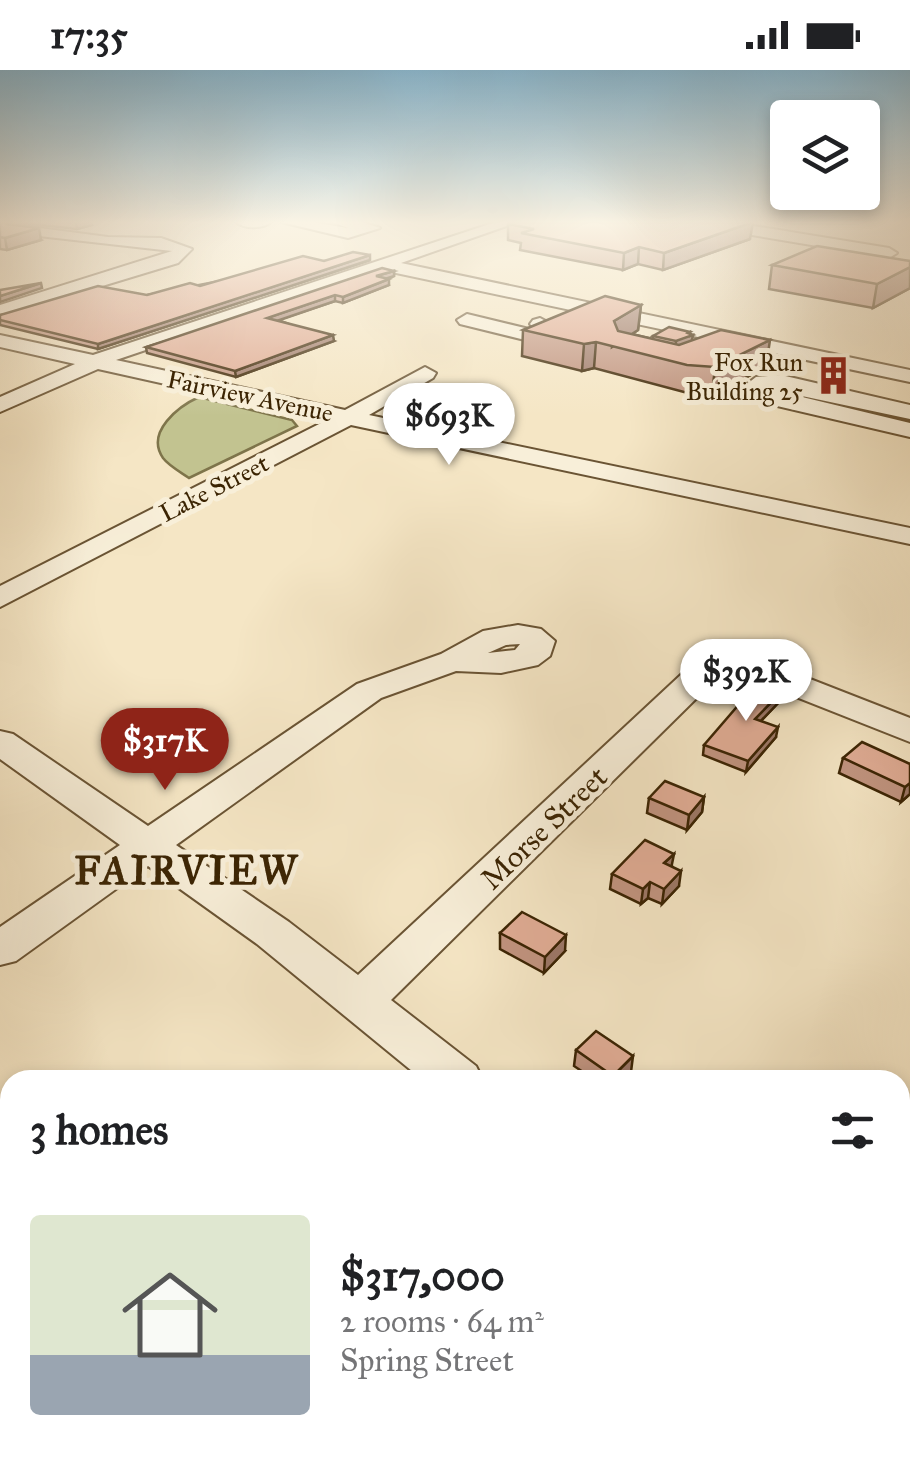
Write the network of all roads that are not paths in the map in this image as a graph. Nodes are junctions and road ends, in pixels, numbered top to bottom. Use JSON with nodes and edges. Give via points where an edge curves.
{"nodes":[{"id":1,"x":72,"y":287,"type":"edge"},
{"id":2,"x":313,"y":287,"type":"edge"},
{"id":3,"x":496,"y":287,"type":"edge"},
{"id":4,"x":505,"y":287,"type":"edge"},
{"id":5,"x":512,"y":290,"type":"junction"},
{"id":6,"x":0,"y":310,"type":"edge"},
{"id":7,"x":488,"y":311,"type":"junction"},
{"id":8,"x":455,"y":315,"type":"junction"},
{"id":9,"x":665,"y":327,"type":"junction"},
{"id":10,"x":690,"y":331,"type":"junction"},
{"id":11,"x":640,"y":340,"type":"edge"},
{"id":12,"x":731,"y":340,"type":"junction"},
{"id":13,"x":0,"y":341,"type":"edge"},
{"id":14,"x":704,"y":352,"type":"edge"},
{"id":15,"x":93,"y":362,"type":"junction"},
{"id":16,"x":425,"y":374,"type":"dead end"},
{"id":17,"x":910,"y":376,"type":"edge"},
{"id":18,"x":0,"y":405,"type":"edge"},
{"id":19,"x":910,"y":412,"type":"edge"},
{"id":20,"x":348,"y":418,"type":"junction"},
{"id":21,"x":910,"y":430,"type":"edge"},
{"id":22,"x":910,"y":535,"type":"edge"},
{"id":23,"x":0,"y":598,"type":"edge"},
{"id":24,"x":454,"y":660,"type":"dead end"},
{"id":25,"x":910,"y":731,"type":"edge"},
{"id":26,"x":0,"y":742,"type":"edge"},
{"id":27,"x":152,"y":845,"type":"junction"},
{"id":28,"x":0,"y":949,"type":"edge"},
{"id":29,"x":360,"y":1002,"type":"junction"},
{"id":30,"x":445,"y":1070,"type":"edge"}],
"edges":[{"from":1,"to":6,"type":"street"},
{"from":2,"to":15,"type":"street"},
{"from":3,"to":5,"type":"street"},
{"from":4,"to":5,"type":"street"},
{"from":5,"to":7,"type":"street"},
{"from":5,"to":8,"type":"street"},
{"from":5,"to":9,"type":"street"},
{"from":5,"to":10,"type":"street","via":[[697,323]]},
{"from":7,"to":8,"type":"street"},
{"from":7,"to":8,"type":"street","via":[[554,331],[529,335]]},
{"from":9,"to":10,"type":"street"},
{"from":9,"to":11,"type":"street"},
{"from":10,"to":12,"type":"street"},
{"from":12,"to":14,"type":"street"},
{"from":12,"to":17,"type":"street"},
{"from":13,"to":15,"type":"street","name":"Fairview Avenue"},
{"from":15,"to":18,"type":"street"},
{"from":15,"to":20,"type":"street","name":"Fairview Avenue"},
{"from":16,"to":20,"type":"street","name":"Lake Street"},
{"from":19,"to":21,"type":"street","via":[[781,382],[754,387],[764,396]]},
{"from":20,"to":22,"type":"street","name":"Fairview Avenue"},
{"from":20,"to":23,"type":"street","name":"Lake Street"},
{"from":24,"to":27,"type":"street","via":[[369,691]]},
{"from":25,"to":29,"type":"street","name":"Morse Street","via":[[778,676],[731,663],[711,666]]},
{"from":26,"to":27,"type":"street"},
{"from":27,"to":28,"type":"street"},
{"from":27,"to":29,"type":"street"},
{"from":29,"to":30,"type":"street"}]}
